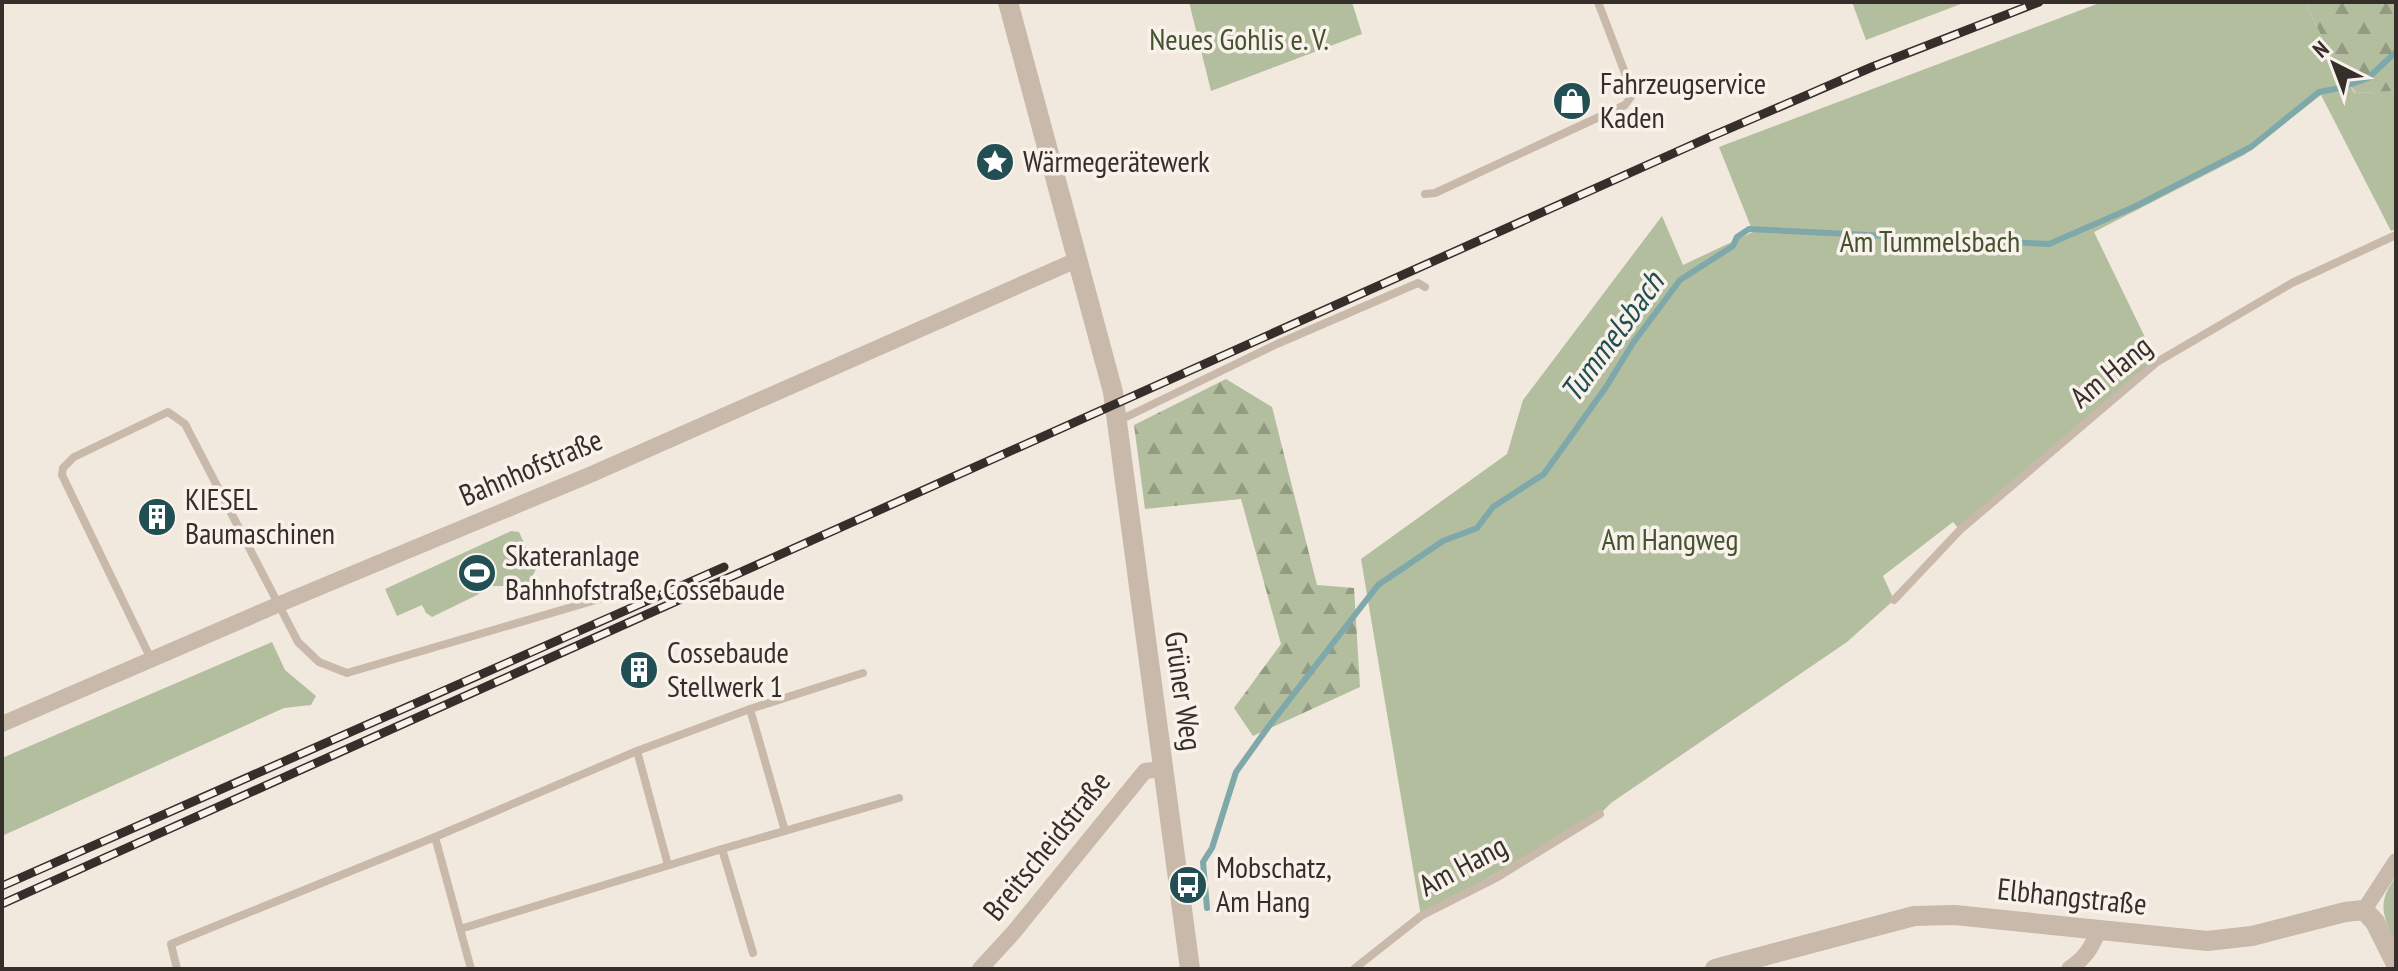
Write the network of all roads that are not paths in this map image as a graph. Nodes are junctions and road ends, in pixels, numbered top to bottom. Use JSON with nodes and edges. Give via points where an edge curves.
{"nodes":[{"id":1,"x":1008,"y":2,"type":"edge"},
{"id":2,"x":1598,"y":2,"type":"edge"},
{"id":3,"x":1425,"y":194,"type":"dead end"},
{"id":4,"x":2396,"y":235,"type":"edge"},
{"id":5,"x":1079,"y":259,"type":"junction"},
{"id":6,"x":1425,"y":287,"type":"dead end"},
{"id":7,"x":1117,"y":421,"type":"junction"},
{"id":8,"x":613,"y":595,"type":"dead end"},
{"id":9,"x":1894,"y":600,"type":"dead end"},
{"id":10,"x":279,"y":604,"type":"junction"},
{"id":11,"x":151,"y":659,"type":"junction"},
{"id":12,"x":863,"y":673,"type":"dead end"},
{"id":13,"x":750,"y":709,"type":"junction"},
{"id":14,"x":2,"y":724,"type":"edge"},
{"id":15,"x":637,"y":751,"type":"junction"},
{"id":16,"x":1163,"y":769,"type":"junction"},
{"id":17,"x":899,"y":798,"type":"dead end"},
{"id":18,"x":1600,"y":814,"type":"dead end"},
{"id":19,"x":785,"y":831,"type":"junction"},
{"id":20,"x":435,"y":837,"type":"junction"},
{"id":21,"x":722,"y":849,"type":"junction"},
{"id":22,"x":2396,"y":861,"type":"edge"},
{"id":23,"x":668,"y":865,"type":"junction"},
{"id":24,"x":2364,"y":910,"type":"junction"},
{"id":25,"x":460,"y":929,"type":"junction"},
{"id":26,"x":2098,"y":931,"type":"junction"},
{"id":27,"x":753,"y":953,"type":"dead end"},
{"id":28,"x":2396,"y":964,"type":"edge"},
{"id":29,"x":177,"y":969,"type":"edge"},
{"id":30,"x":471,"y":969,"type":"edge"},
{"id":31,"x":980,"y":969,"type":"edge"},
{"id":32,"x":1190,"y":969,"type":"edge"},
{"id":33,"x":1354,"y":969,"type":"edge"},
{"id":34,"x":1715,"y":969,"type":"edge"},
{"id":35,"x":2069,"y":969,"type":"edge"}],
"edges":[{"from":1,"to":5,"type":"street","name":"Grüner Weg"},
{"from":2,"to":3,"type":"lane","via":[[1633,94],[1625,105]]},
{"from":4,"to":9,"type":"lane","name":"Am Hang","via":[[2292,283],[2157,362],[1960,530]]},
{"from":5,"to":7,"type":"street","name":"Grüner Weg"},
{"from":5,"to":10,"type":"street","name":"Bahnhofstraße","via":[[592,474]]},
{"from":6,"to":7,"type":"lane","via":[[1418,283],[1277,344]]},
{"from":7,"to":16,"type":"street","name":"Grüner Weg"},
{"from":8,"to":10,"type":"lane","via":[[347,673],[319,662],[298,642]]},
{"from":10,"to":11,"type":"street","name":"Bahnhofstraße"},
{"from":10,"to":11,"type":"lane","via":[[185,424],[168,412],[159,414],[74,457],[62,475]]},
{"from":11,"to":14,"type":"street","name":"Bahnhofstraße"},
{"from":12,"to":13,"type":"lane"},
{"from":13,"to":15,"type":"lane"},
{"from":13,"to":19,"type":"lane"},
{"from":15,"to":20,"type":"lane"},
{"from":15,"to":23,"type":"lane"},
{"from":16,"to":31,"type":"street","name":"Breitscheidstraße","via":[[1145,771]]},
{"from":16,"to":32,"type":"street","name":"Grüner Weg"},
{"from":17,"to":19,"type":"lane"},
{"from":18,"to":33,"type":"lane","name":"Am Hang","via":[[1496,878],[1421,916]]},
{"from":19,"to":21,"type":"lane"},
{"from":20,"to":25,"type":"lane"},
{"from":20,"to":29,"type":"lane","via":[[171,944]]},
{"from":21,"to":23,"type":"lane"},
{"from":21,"to":27,"type":"lane"},
{"from":22,"to":24,"type":"street"},
{"from":23,"to":25,"type":"lane"},
{"from":24,"to":26,"type":"street","name":"Elbhangstraße","via":[[2228,941]]},
{"from":24,"to":28,"type":"street"},
{"from":25,"to":30,"type":"lane"},
{"from":26,"to":34,"type":"street","name":"Elbhangstraße","via":[[1955,915],[1914,916]]},
{"from":26,"to":35,"type":"street","via":[[2092,947]]}]}
